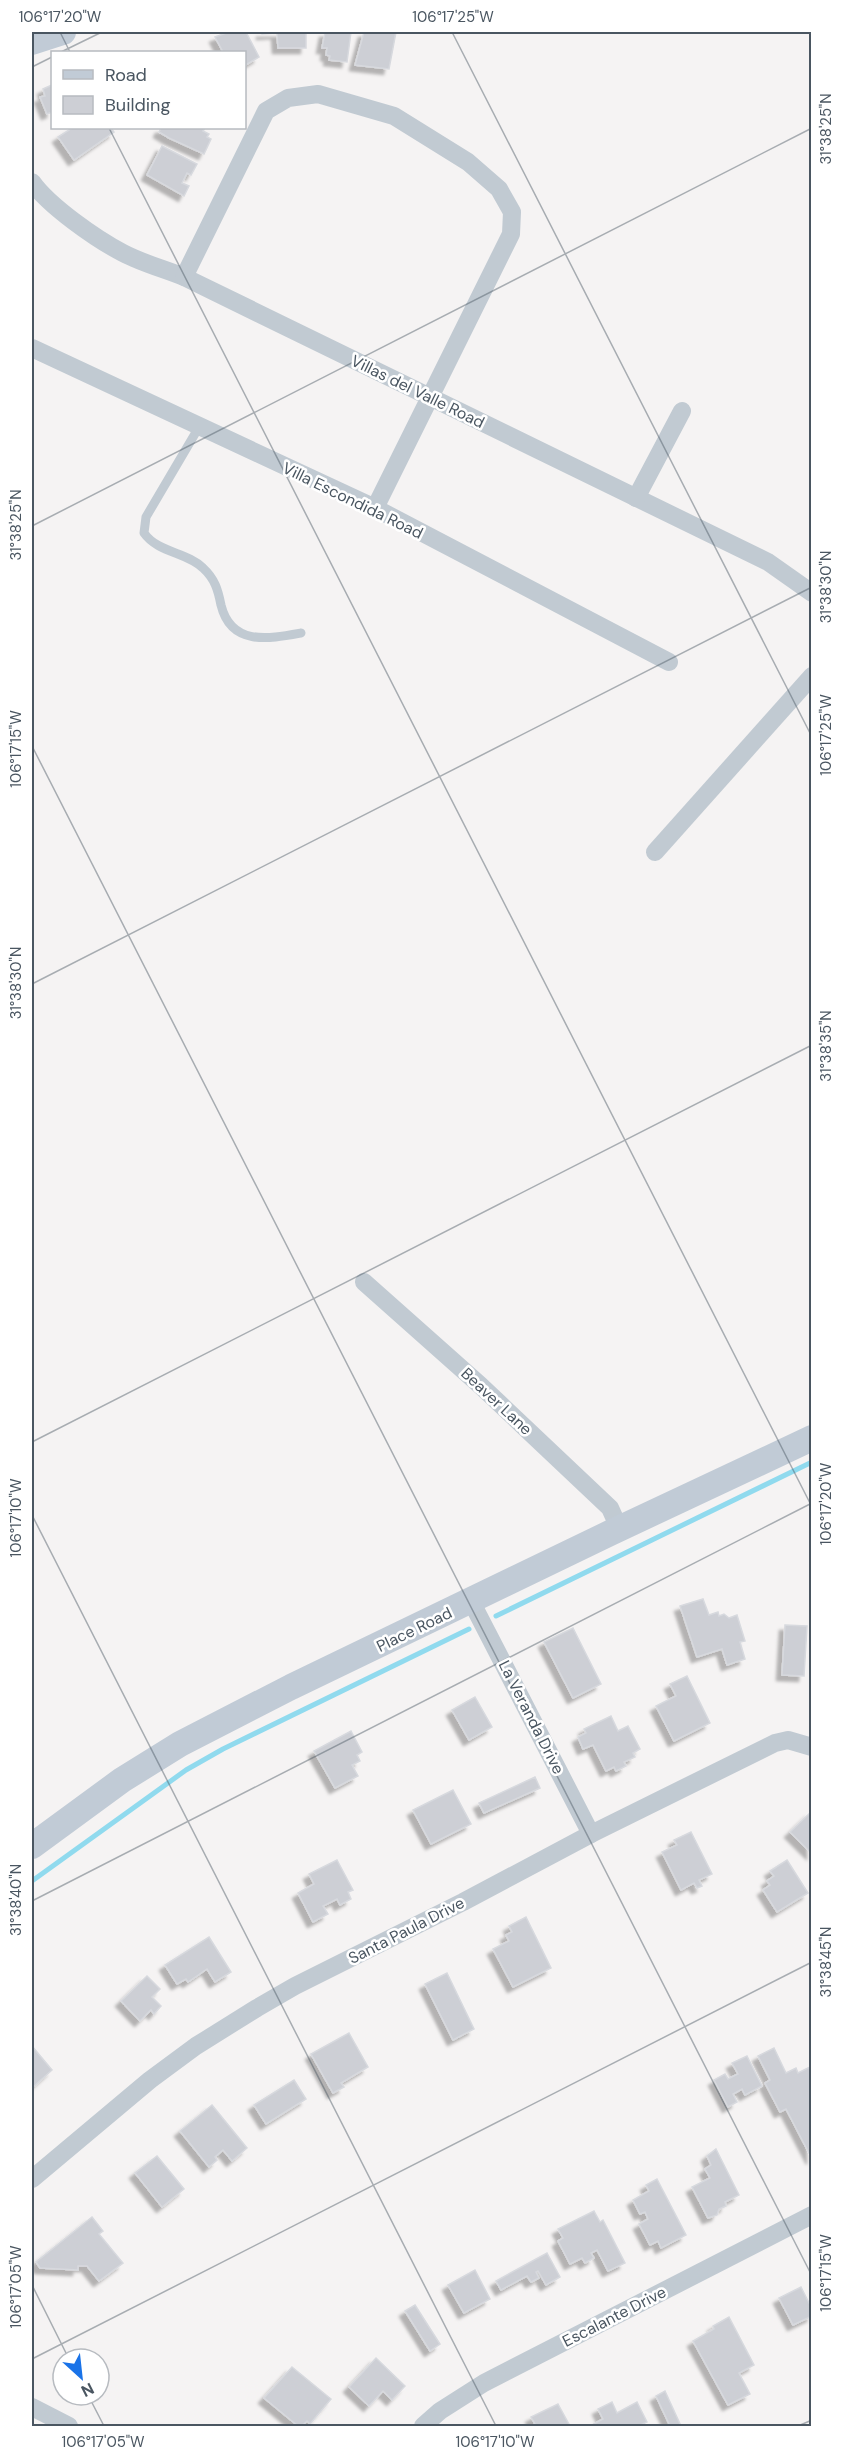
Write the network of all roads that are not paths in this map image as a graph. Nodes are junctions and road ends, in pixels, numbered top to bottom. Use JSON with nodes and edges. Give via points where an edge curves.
{"nodes":[{"id":1,"x":63,"y":32,"type":"edge"},
{"id":2,"x":32,"y":42,"type":"edge"},
{"id":3,"x":32,"y":182,"type":"edge"},
{"id":4,"x":184,"y":277,"type":"junction"},
{"id":5,"x":32,"y":348,"type":"edge"},
{"id":6,"x":430,"y":398,"type":"junction"},
{"id":7,"x":682,"y":411,"type":"dead end"},
{"id":8,"x":199,"y":428,"type":"junction"},
{"id":9,"x":636,"y":498,"type":"junction"},
{"id":10,"x":375,"y":508,"type":"junction"},
{"id":11,"x":812,"y":593,"type":"edge"},
{"id":12,"x":301,"y":633,"type":"dead end"},
{"id":13,"x":669,"y":662,"type":"dead end"},
{"id":14,"x":812,"y":676,"type":"edge"},
{"id":15,"x":656,"y":852,"type":"dead end"},
{"id":16,"x":364,"y":1282,"type":"dead end"},
{"id":17,"x":812,"y":1438,"type":"edge"},
{"id":18,"x":619,"y":1528,"type":"junction"},
{"id":19,"x":471,"y":1601,"type":"junction"},
{"id":20,"x":812,"y":1747,"type":"edge"},
{"id":21,"x":591,"y":1834,"type":"junction"},
{"id":22,"x":32,"y":1846,"type":"edge"},
{"id":23,"x":32,"y":2179,"type":"edge"},
{"id":24,"x":812,"y":2215,"type":"edge"},
{"id":25,"x":32,"y":2407,"type":"edge"},
{"id":26,"x":69,"y":2427,"type":"edge"},
{"id":27,"x":423,"y":2427,"type":"edge"}],
"edges":[{"from":1,"to":2,"type":"street"},
{"from":3,"to":4,"type":"street","name":"Villas del Valle Road","via":[[69,217],[123,253]]},
{"from":4,"to":6,"type":"street","name":"Villas del Valle Road"},
{"from":4,"to":6,"type":"street","via":[[266,111],[288,98],[318,94],[394,116],[468,162],[499,189],[512,213],[511,234]]},
{"from":5,"to":8,"type":"street","name":"Villa Escondida Road"},
{"from":6,"to":9,"type":"street","name":"Villas del Valle Road"},
{"from":6,"to":10,"type":"street"},
{"from":7,"to":9,"type":"street"},
{"from":8,"to":10,"type":"street","name":"Villa Escondida Road"},
{"from":8,"to":12,"type":"lane","via":[[146,517],[144,533],[157,546],[202,566],[214,580],[229,625],[238,633],[262,637]]},
{"from":9,"to":11,"type":"street","name":"Villas del Valle Road","via":[[768,562]]},
{"from":10,"to":13,"type":"street","name":"Villa Escondida Road"},
{"from":14,"to":15,"type":"street"},
{"from":16,"to":18,"type":"street","name":"Beaver Lane","via":[[610,1508]]},
{"from":17,"to":18,"type":"street","name":"Place Road"},
{"from":18,"to":19,"type":"street","name":"Place Road"},
{"from":19,"to":21,"type":"street","name":"La Veranda Drive"},
{"from":19,"to":22,"type":"street","name":"Place Road","via":[[180,1744],[122,1780]]},
{"from":20,"to":21,"type":"street","name":"Santa Paula Drive","via":[[788,1740],[775,1743]]},
{"from":21,"to":23,"type":"street","name":"Santa Paula Drive","via":[[257,2008],[150,2080]]},
{"from":24,"to":27,"type":"street","name":"Escalante Drive","via":[[484,2383]]},
{"from":25,"to":26,"type":"street"}]}
